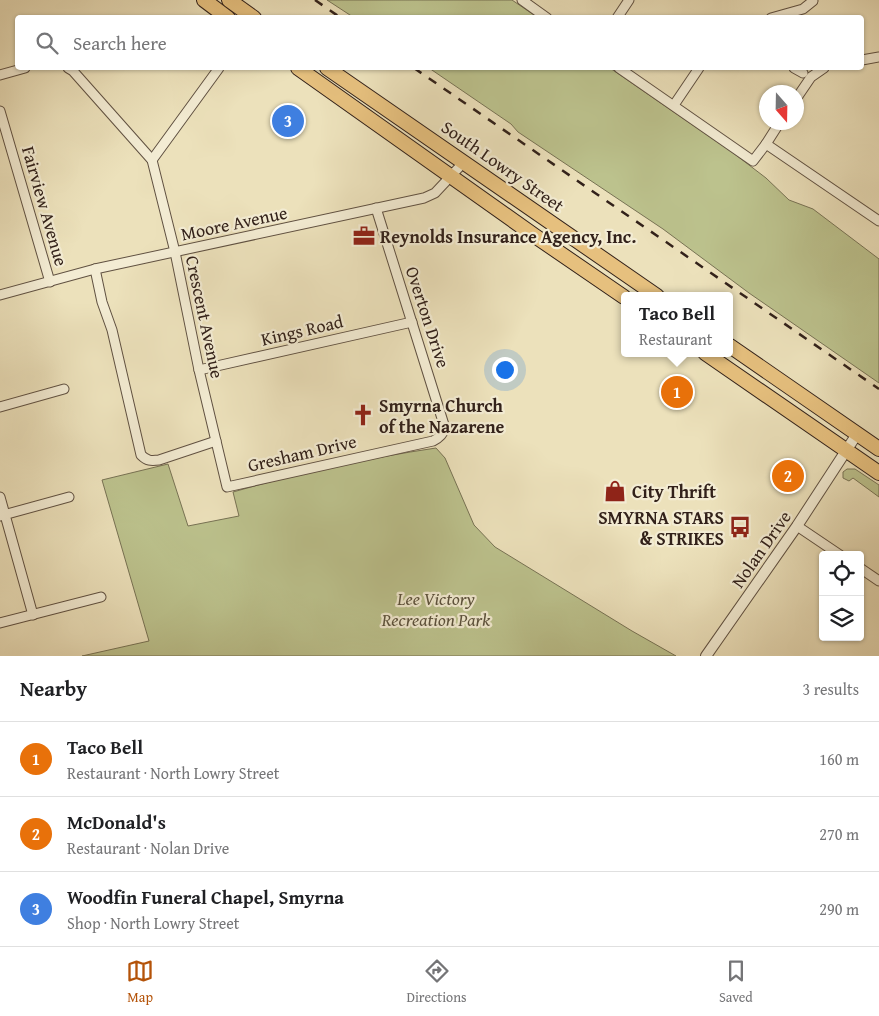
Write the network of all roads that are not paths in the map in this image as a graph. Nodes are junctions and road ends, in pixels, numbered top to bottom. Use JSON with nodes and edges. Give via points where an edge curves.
{"nodes":[{"id":1,"x":204,"y":0,"type":"edge"},
{"id":2,"x":229,"y":0,"type":"edge"},
{"id":3,"x":522,"y":0,"type":"edge"},
{"id":4,"x":629,"y":0,"type":"edge"},
{"id":5,"x":813,"y":0,"type":"edge"},
{"id":6,"x":224,"y":15,"type":"edge"},
{"id":7,"x":250,"y":15,"type":"edge"},
{"id":8,"x":543,"y":15,"type":"edge"},
{"id":9,"x":619,"y":15,"type":"edge"},
{"id":10,"x":781,"y":15,"type":"edge"},
{"id":11,"x":879,"y":57,"type":"edge"},
{"id":12,"x":864,"y":60,"type":"edge"},
{"id":13,"x":18,"y":70,"type":"edge"},
{"id":14,"x":71,"y":70,"type":"edge"},
{"id":15,"x":218,"y":70,"type":"edge"},
{"id":16,"x":301,"y":70,"type":"edge"},
{"id":17,"x":330,"y":70,"type":"edge"},
{"id":18,"x":622,"y":70,"type":"edge"},
{"id":19,"x":698,"y":70,"type":"edge"},
{"id":20,"x":821,"y":70,"type":"edge"},
{"id":21,"x":0,"y":75,"type":"edge"},
{"id":22,"x":339,"y":76,"type":"junction"},
{"id":23,"x":804,"y":88,"type":"edge"},
{"id":24,"x":329,"y":90,"type":"junction"},
{"id":25,"x":674,"y":105,"type":"junction"},
{"id":26,"x":0,"y":111,"type":"edge"},
{"id":27,"x":775,"y":130,"type":"edge"},
{"id":28,"x":766,"y":144,"type":"junction"},
{"id":29,"x":152,"y":160,"type":"junction"},
{"id":30,"x":464,"y":162,"type":"junction"},
{"id":31,"x":450,"y":176,"type":"junction"},
{"id":32,"x":376,"y":208,"type":"junction"},
{"id":33,"x":879,"y":221,"type":"edge"},
{"id":34,"x":175,"y":252,"type":"junction"},
{"id":35,"x":612,"y":265,"type":"junction"},
{"id":36,"x":95,"y":269,"type":"junction"},
{"id":37,"x":50,"y":282,"type":"junction"},
{"id":38,"x":602,"y":282,"type":"junction"},
{"id":39,"x":651,"y":292,"type":"edge"},
{"id":40,"x":0,"y":295,"type":"edge"},
{"id":41,"x":621,"y":295,"type":"edge"},
{"id":42,"x":412,"y":322,"type":"junction"},
{"id":43,"x":733,"y":348,"type":"edge"},
{"id":44,"x":711,"y":357,"type":"edge"},
{"id":45,"x":199,"y":370,"type":"junction"},
{"id":46,"x":64,"y":390,"type":"dead end"},
{"id":47,"x":0,"y":407,"type":"edge"},
{"id":48,"x":857,"y":434,"type":"junction"},
{"id":49,"x":442,"y":435,"type":"joint"},
{"id":50,"x":216,"y":441,"type":"junction"},
{"id":51,"x":879,"y":449,"type":"edge"},
{"id":52,"x":846,"y":450,"type":"junction"},
{"id":53,"x":879,"y":473,"type":"edge"},
{"id":54,"x":227,"y":487,"type":"joint"},
{"id":55,"x":0,"y":497,"type":"edge"},
{"id":56,"x":69,"y":498,"type":"dead end"},
{"id":57,"x":3,"y":516,"type":"edge"},
{"id":58,"x":797,"y":526,"type":"junction"},
{"id":59,"x":834,"y":551,"type":"edge"},
{"id":60,"x":864,"y":571,"type":"edge"},
{"id":61,"x":879,"y":581,"type":"edge"},
{"id":62,"x":101,"y":597,"type":"dead end"},
{"id":63,"x":34,"y":616,"type":"junction"},
{"id":64,"x":0,"y":623,"type":"edge"},
{"id":65,"x":706,"y":656,"type":"edge"}],
"edges":[{"from":1,"to":6,"type":"main road"},
{"from":2,"to":7,"type":"main road"},
{"from":3,"to":8,"type":"street"},
{"from":4,"to":9,"type":"street"},
{"from":5,"to":10,"type":"street","via":[[803,8]]},
{"from":11,"to":12,"type":"street"},
{"from":13,"to":21,"type":"street"},
{"from":14,"to":29,"type":"street","name":"Crescent Avenue"},
{"from":15,"to":29,"type":"street"},
{"from":16,"to":24,"type":"main road"},
{"from":17,"to":22,"type":"main road","name":"South Lowry Street"},
{"from":18,"to":25,"type":"street"},
{"from":19,"to":25,"type":"street"},
{"from":20,"to":23,"type":"street"},
{"from":22,"to":24,"type":"main road"},
{"from":22,"to":30,"type":"main road","name":"South Lowry Street"},
{"from":24,"to":31,"type":"main road"},
{"from":25,"to":28,"type":"street","via":[[753,161]]},
{"from":26,"to":37,"type":"street","name":"Fairview Avenue"},
{"from":27,"to":28,"type":"street"},
{"from":28,"to":33,"type":"street"},
{"from":29,"to":34,"type":"street","name":"Crescent Avenue"},
{"from":30,"to":31,"type":"street","name":"Moore Avenue"},
{"from":30,"to":35,"type":"main road","name":"South Lowry Street"},
{"from":31,"to":32,"type":"street","name":"Moore Avenue","via":[[430,195]]},
{"from":31,"to":38,"type":"main road"},
{"from":32,"to":34,"type":"street","name":"Moore Avenue"},
{"from":32,"to":42,"type":"street","name":"Overton Drive"},
{"from":34,"to":36,"type":"street","name":"Moore Avenue"},
{"from":34,"to":45,"type":"street","name":"Crescent Avenue"},
{"from":35,"to":38,"type":"main road"},
{"from":35,"to":39,"type":"main road","name":"South Lowry Street"},
{"from":36,"to":37,"type":"street","name":"Moore Avenue"},
{"from":36,"to":50,"type":"street","via":[[141,455],[151,461],[159,460]]},
{"from":37,"to":40,"type":"street","name":"Moore Avenue"},
{"from":38,"to":41,"type":"main road"},
{"from":42,"to":45,"type":"street","name":"Kings Road"},
{"from":42,"to":49,"type":"street","name":"Overton Drive","via":[[446,428]]},
{"from":43,"to":48,"type":"main road"},
{"from":44,"to":52,"type":"main road"},
{"from":45,"to":50,"type":"street","name":"Crescent Avenue"},
{"from":46,"to":47,"type":"street"},
{"from":48,"to":51,"type":"main road"},
{"from":48,"to":52,"type":"street","name":"Nolan Drive"},
{"from":49,"to":54,"type":"street","name":"Gresham Drive","via":[[422,444]]},
{"from":50,"to":54,"type":"street","name":"Crescent Avenue"},
{"from":52,"to":53,"type":"main road"},
{"from":52,"to":58,"type":"street","name":"Nolan Drive"},
{"from":55,"to":57,"type":"street"},
{"from":56,"to":57,"type":"street"},
{"from":57,"to":63,"type":"street"},
{"from":58,"to":59,"type":"street"},
{"from":58,"to":65,"type":"street","name":"Nolan Drive"},
{"from":60,"to":61,"type":"street"},
{"from":62,"to":63,"type":"street"},
{"from":63,"to":64,"type":"street"}]}
